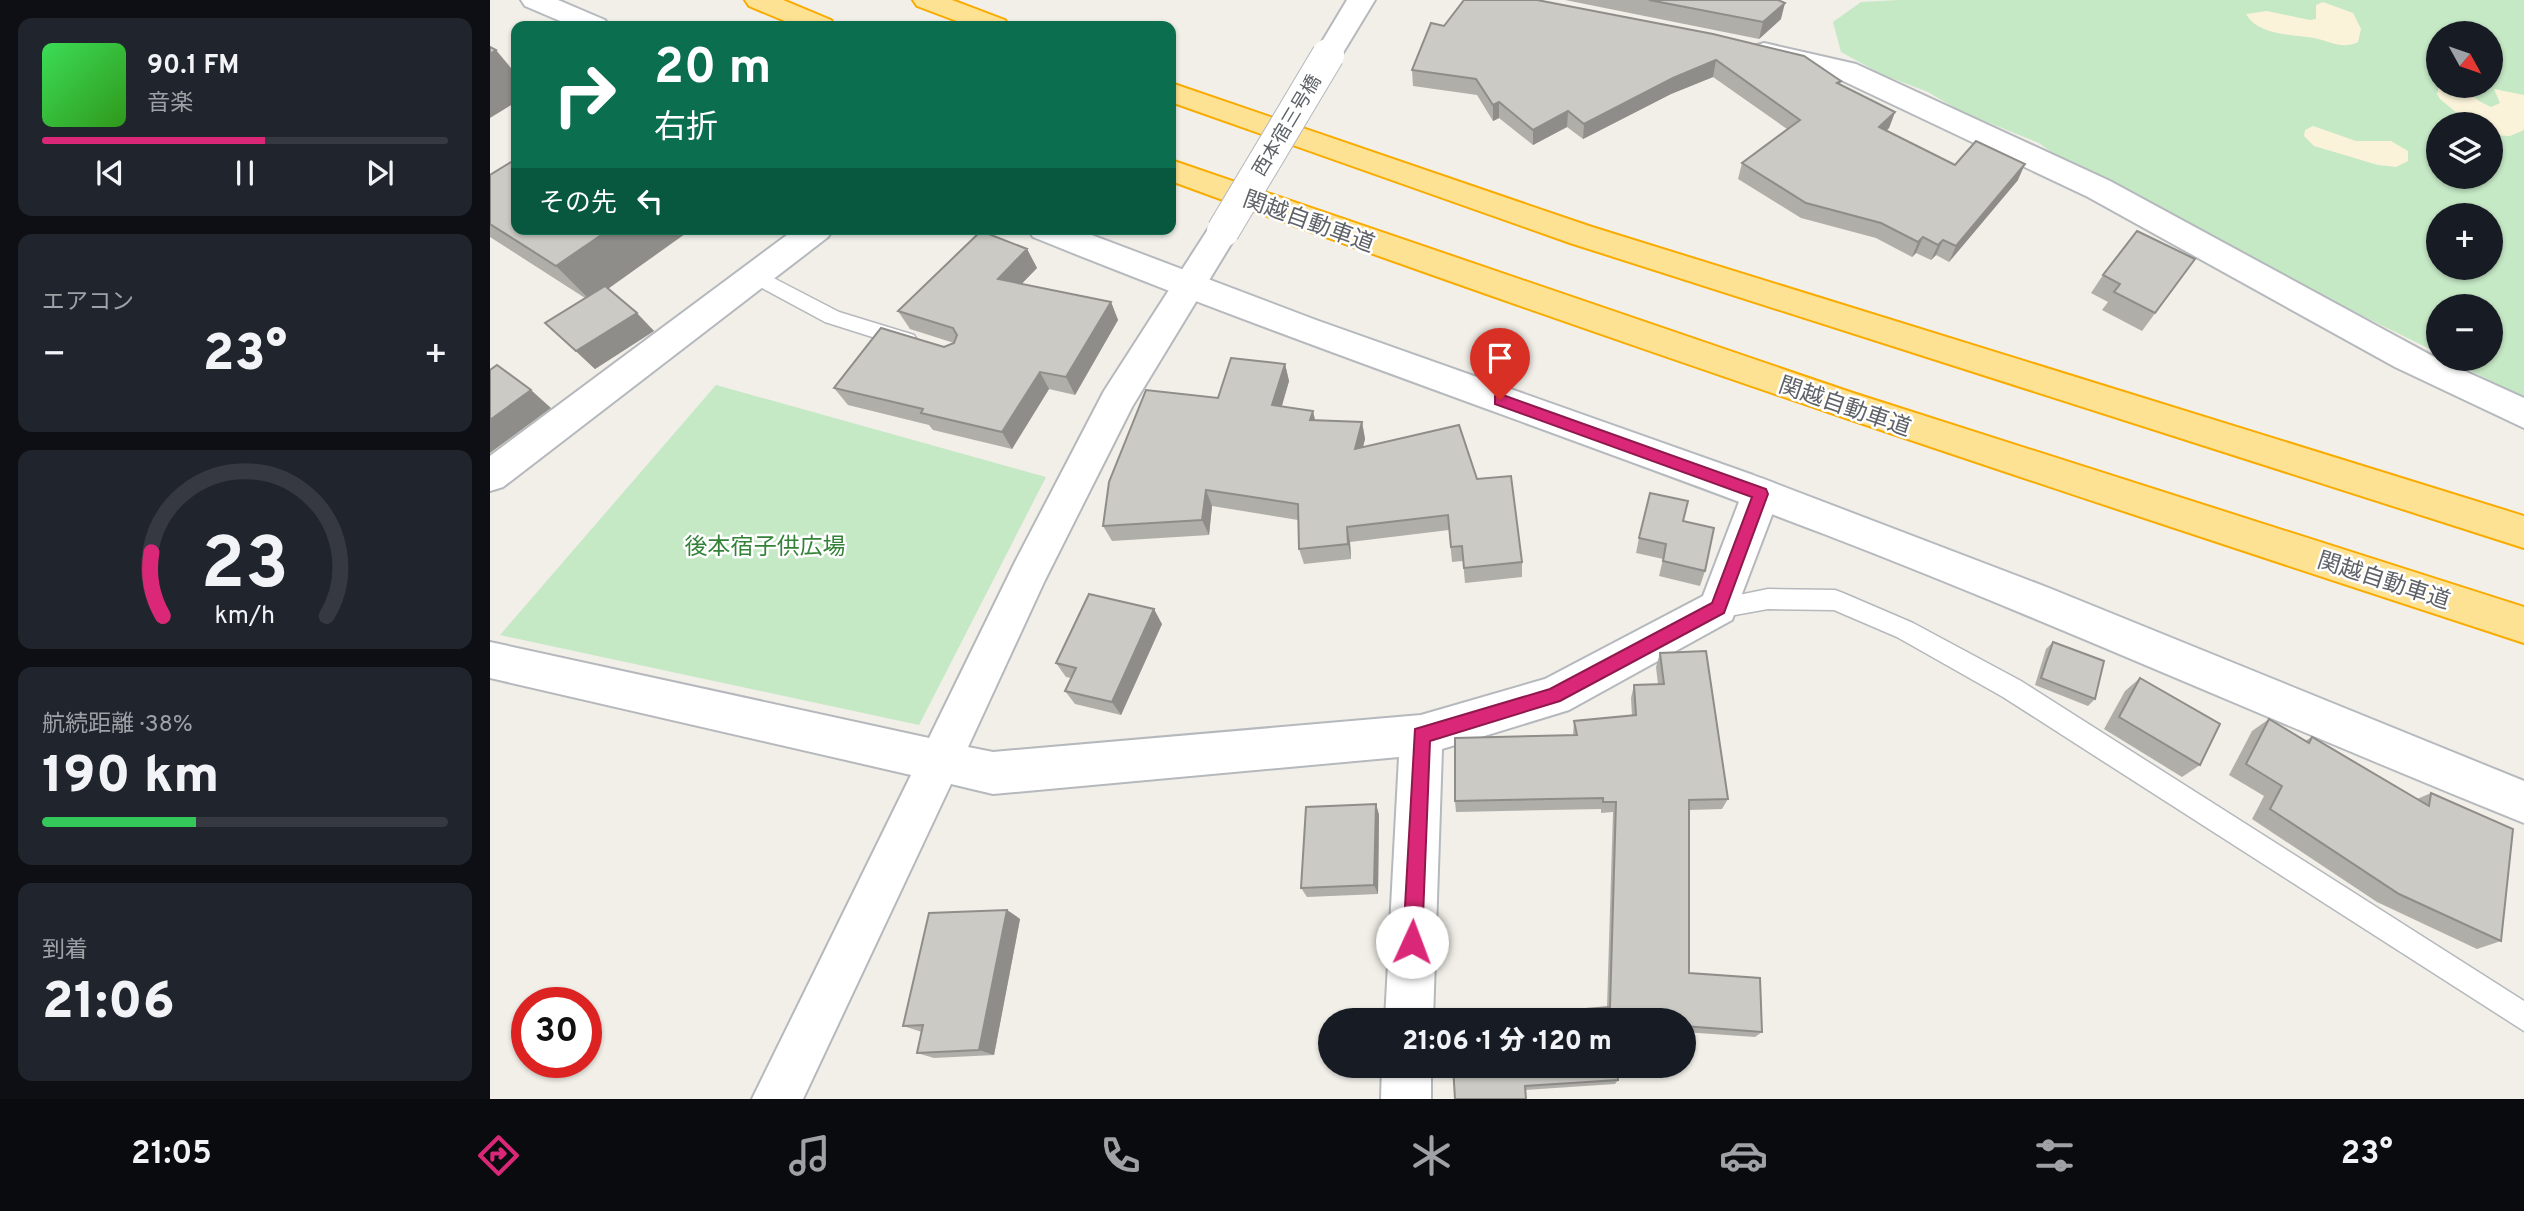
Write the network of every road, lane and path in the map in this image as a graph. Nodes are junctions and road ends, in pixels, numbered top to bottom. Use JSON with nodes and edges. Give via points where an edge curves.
{"nodes":[{"id":1,"x":535,"y":0,"type":"edge"},
{"id":2,"x":759,"y":0,"type":"edge"},
{"id":3,"x":927,"y":0,"type":"edge"},
{"id":4,"x":1361,"y":0,"type":"edge"},
{"id":5,"x":583,"y":21,"type":"edge"},
{"id":6,"x":809,"y":21,"type":"edge"},
{"id":7,"x":982,"y":21,"type":"edge"},
{"id":8,"x":1738,"y":45,"type":"edge"},
{"id":9,"x":1176,"y":94,"type":"edge"},
{"id":10,"x":1176,"y":172,"type":"edge"},
{"id":11,"x":809,"y":235,"type":"edge"},
{"id":12,"x":1059,"y":235,"type":"edge"},
{"id":13,"x":755,"y":276,"type":"junction"},
{"id":14,"x":1188,"y":288,"type":"junction"},
{"id":15,"x":931,"y":347,"type":"edge"},
{"id":16,"x":2524,"y":414,"type":"edge"},
{"id":17,"x":490,"y":476,"type":"edge"},
{"id":18,"x":1760,"y":494,"type":"junction"},
{"id":19,"x":2524,"y":532,"type":"edge"},
{"id":20,"x":1718,"y":608,"type":"junction"},
{"id":21,"x":2524,"y":625,"type":"edge"},
{"id":22,"x":490,"y":660,"type":"edge"},
{"id":23,"x":1421,"y":735,"type":"junction"},
{"id":24,"x":939,"y":760,"type":"junction"},
{"id":25,"x":2524,"y":802,"type":"edge"},
{"id":26,"x":1410,"y":1008,"type":"edge"},
{"id":27,"x":2524,"y":1017,"type":"edge"},
{"id":28,"x":1407,"y":1078,"type":"edge"},
{"id":29,"x":777,"y":1099,"type":"edge"},
{"id":30,"x":1406,"y":1099,"type":"edge"}],
"edges":[{"from":1,"to":5,"type":"street"},
{"from":2,"to":6,"type":"highway"},
{"from":3,"to":7,"type":"highway"},
{"from":4,"to":14,"type":"street","name":"西本宿三号橋","bridge":true},
{"from":8,"to":16,"type":"street","via":[[1846,71],[2099,189],[2407,358]]},
{"from":9,"to":19,"type":"highway","via":[[1581,235]]},
{"from":10,"to":21,"type":"highway","name":"関越自動車道","via":[[1429,265],[1938,437]]},
{"from":11,"to":13,"type":"street"},
{"from":12,"to":14,"type":"street"},
{"from":13,"to":15,"type":"lane","via":[[832,317]]},
{"from":13,"to":17,"type":"street"},
{"from":14,"to":18,"type":"street"},
{"from":14,"to":24,"type":"street","name":"西本宿三号橋","via":[[1118,399]]},
{"from":18,"to":20,"type":"street"},
{"from":18,"to":25,"type":"street","via":[[2191,661]]},
{"from":20,"to":23,"type":"street","via":[[1554,696]]},
{"from":20,"to":27,"type":"lane","via":[[1768,599],[1835,600],[1905,630],[2012,689]]},
{"from":22,"to":24,"type":"street"},
{"from":23,"to":24,"type":"street","via":[[993,773]]},
{"from":23,"to":26,"type":"street"},
{"from":24,"to":29,"type":"street","name":"西本宿三号橋"},
{"from":28,"to":30,"type":"street"}]}
